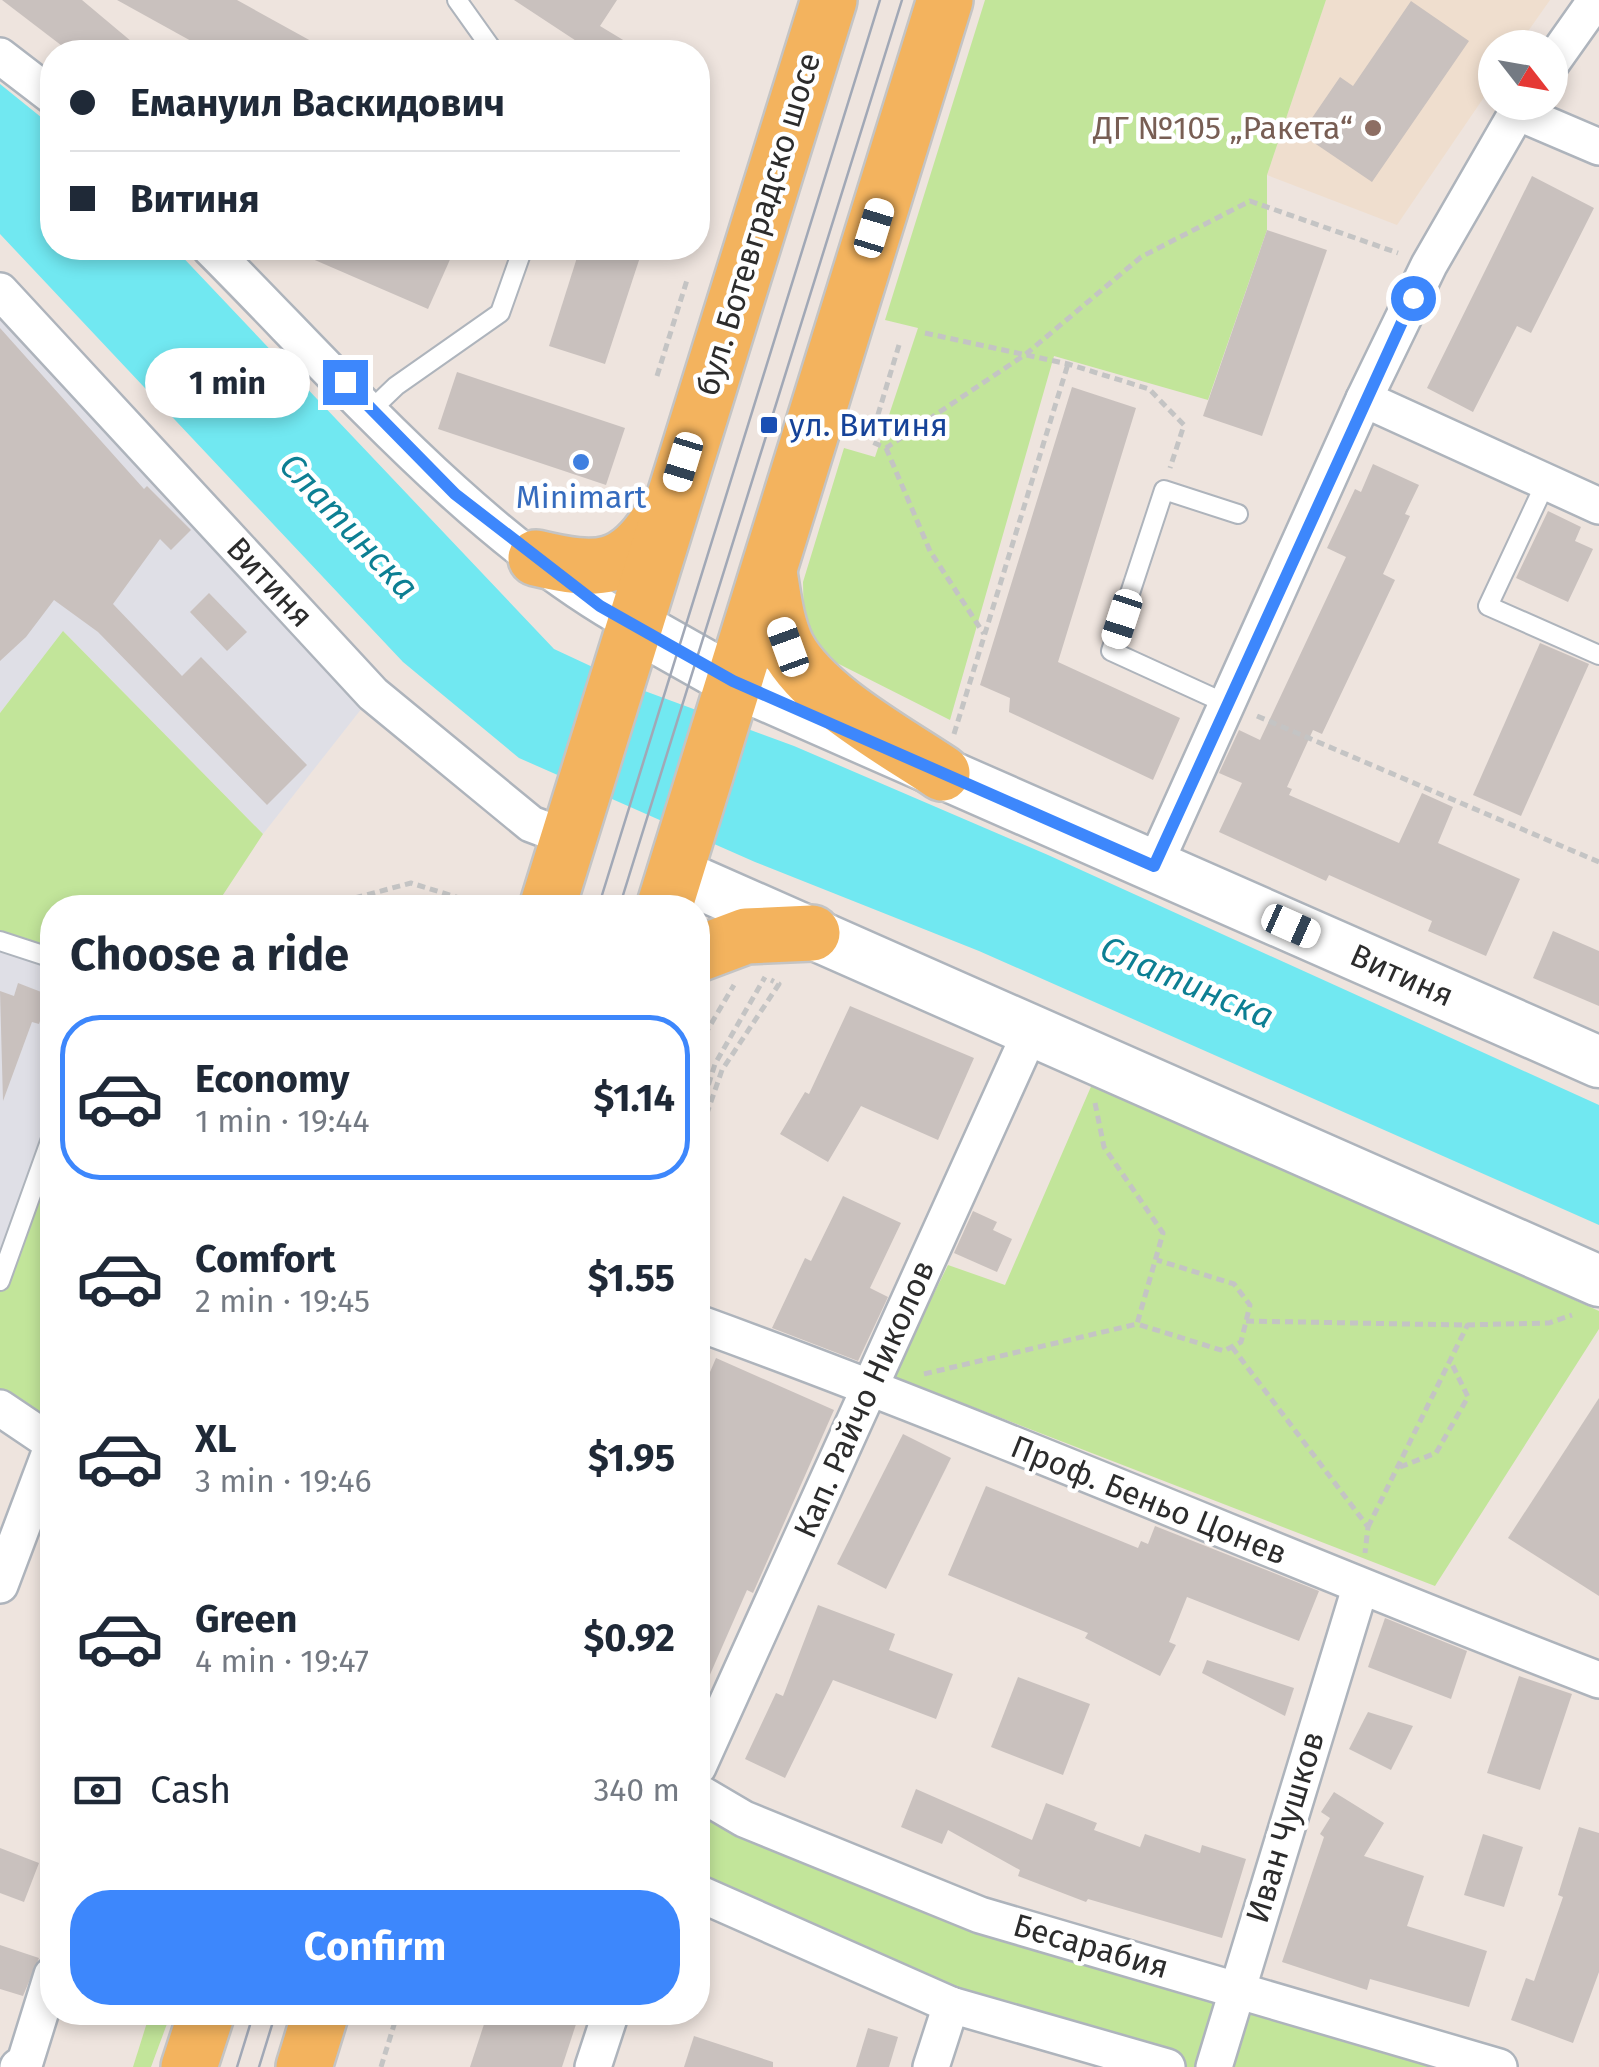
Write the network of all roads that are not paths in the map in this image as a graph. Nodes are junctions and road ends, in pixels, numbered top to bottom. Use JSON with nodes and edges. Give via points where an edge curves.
{"nodes":[{"id":1,"x":457,"y":0,"type":"edge"},
{"id":2,"x":829,"y":0,"type":"edge"},
{"id":3,"x":944,"y":0,"type":"edge"},
{"id":4,"x":1596,"y":0,"type":"edge"},
{"id":5,"x":485,"y":40,"type":"edge"},
{"id":6,"x":1568,"y":40,"type":"edge"},
{"id":7,"x":0,"y":56,"type":"edge"},
{"id":8,"x":40,"y":87,"type":"edge"},
{"id":9,"x":1512,"y":120,"type":"edge"},
{"id":10,"x":1546,"y":120,"type":"edge"},
{"id":11,"x":1599,"y":147,"type":"edge"},
{"id":12,"x":222,"y":260,"type":"edge"},
{"id":13,"x":519,"y":260,"type":"edge"},
{"id":14,"x":0,"y":292,"type":"edge"},
{"id":15,"x":1364,"y":398,"type":"junction"},
{"id":16,"x":372,"y":409,"type":"junction"},
{"id":17,"x":1546,"y":482,"type":"junction"},
{"id":18,"x":672,"y":498,"type":"junction"},
{"id":19,"x":1599,"y":506,"type":"edge"},
{"id":20,"x":1238,"y":514,"type":"dead end"},
{"id":21,"x":536,"y":558,"type":"junction"},
{"id":22,"x":768,"y":569,"type":"junction"},
{"id":23,"x":632,"y":624,"type":"junction"},
{"id":24,"x":1599,"y":655,"type":"edge"},
{"id":25,"x":733,"y":681,"type":"junction"},
{"id":26,"x":1228,"y":704,"type":"junction"},
{"id":27,"x":942,"y":773,"type":"junction"},
{"id":28,"x":568,"y":838,"type":"junction"},
{"id":29,"x":1154,"y":866,"type":"junction"},
{"id":30,"x":669,"y":890,"type":"edge"},
{"id":31,"x":550,"y":895,"type":"edge"},
{"id":32,"x":710,"y":910,"type":"edge"},
{"id":33,"x":0,"y":941,"type":"edge"},
{"id":34,"x":790,"y":949,"type":"junction"},
{"id":35,"x":40,"y":954,"type":"edge"},
{"id":36,"x":717,"y":967,"type":"edge"},
{"id":37,"x":1031,"y":1031,"type":"junction"},
{"id":38,"x":1599,"y":1062,"type":"edge"},
{"id":39,"x":40,"y":1169,"type":"edge"},
{"id":40,"x":0,"y":1281,"type":"edge"},
{"id":41,"x":1591,"y":1296,"type":"edge"},
{"id":42,"x":710,"y":1327,"type":"edge"},
{"id":43,"x":872,"y":1386,"type":"junction"},
{"id":44,"x":0,"y":1408,"type":"edge"},
{"id":45,"x":40,"y":1436,"type":"edge"},
{"id":46,"x":40,"y":1477,"type":"edge"},
{"id":47,"x":0,"y":1585,"type":"edge"},
{"id":48,"x":1360,"y":1588,"type":"junction"},
{"id":49,"x":1599,"y":1680,"type":"edge"},
{"id":50,"x":710,"y":1741,"type":"edge"},
{"id":51,"x":710,"y":1799,"type":"edge"},
{"id":52,"x":710,"y":1898,"type":"edge"},
{"id":53,"x":1236,"y":1987,"type":"junction"},
{"id":54,"x":951,"y":2005,"type":"junction"},
{"id":55,"x":40,"y":2014,"type":"edge"},
{"id":56,"x":202,"y":2025,"type":"edge"},
{"id":57,"x":317,"y":2025,"type":"edge"},
{"id":58,"x":606,"y":2025,"type":"edge"},
{"id":59,"x":18,"y":2067,"type":"edge"},
{"id":60,"x":190,"y":2067,"type":"edge"},
{"id":61,"x":304,"y":2067,"type":"edge"},
{"id":62,"x":593,"y":2067,"type":"edge"},
{"id":63,"x":931,"y":2067,"type":"edge"},
{"id":64,"x":1166,"y":2067,"type":"edge"},
{"id":65,"x":1214,"y":2067,"type":"edge"},
{"id":66,"x":1498,"y":2067,"type":"edge"}],
"edges":[{"from":1,"to":5,"type":"lane"},
{"from":2,"to":18,"type":"main road","name":"бул. Ботевградско шосе"},
{"from":3,"to":22,"type":"main road"},
{"from":4,"to":6,"type":"street"},
{"from":7,"to":8,"type":"street"},
{"from":9,"to":15,"type":"street","via":[[1429,264]]},
{"from":10,"to":11,"type":"street"},
{"from":12,"to":16,"type":"street","name":"Витиня"},
{"from":13,"to":16,"type":"lane","via":[[500,313]]},
{"from":14,"to":28,"type":"street","name":"Витиня","via":[[374,694],[532,824]]},
{"from":15,"to":17,"type":"street"},
{"from":15,"to":26,"type":"street"},
{"from":16,"to":21,"type":"street","name":"Витиня","via":[[455,494]]},
{"from":17,"to":19,"type":"street"},
{"from":17,"to":24,"type":"lane","via":[[1488,606]]},
{"from":18,"to":21,"type":"main road","via":[[634,552],[616,561],[588,570]]},
{"from":18,"to":23,"type":"main road","name":"бул. Ботевградско шосе"},
{"from":20,"to":26,"type":"lane","via":[[1164,490],[1111,651]]},
{"from":21,"to":23,"type":"street","name":"Витиня"},
{"from":22,"to":25,"type":"main road"},
{"from":22,"to":27,"type":"main road","via":[[778,620],[794,656],[817,683]]},
{"from":23,"to":25,"type":"street","name":"Витиня"},
{"from":23,"to":28,"type":"main road","name":"бул. Ботевградско шосе"},
{"from":25,"to":27,"type":"street","name":"Витиня"},
{"from":25,"to":30,"type":"main road"},
{"from":26,"to":29,"type":"street"},
{"from":27,"to":29,"type":"street","name":"Витиня"},
{"from":28,"to":31,"type":"main road","name":"бул. Ботевградско шосе"},
{"from":29,"to":38,"type":"street","name":"Витиня"},
{"from":32,"to":34,"type":"street"},
{"from":33,"to":35,"type":"lane"},
{"from":34,"to":36,"type":"main road","via":[[746,936]]},
{"from":34,"to":37,"type":"street"},
{"from":37,"to":41,"type":"street"},
{"from":37,"to":43,"type":"street","name":"Кап. Райчо Николов"},
{"from":39,"to":40,"type":"lane"},
{"from":42,"to":43,"type":"street","name":"Проф. Беньо Цонев"},
{"from":43,"to":48,"type":"street","name":"Проф. Беньо Цонев"},
{"from":43,"to":50,"type":"street","name":"Кап. Райчо Николов"},
{"from":44,"to":45,"type":"street"},
{"from":46,"to":47,"type":"street"},
{"from":48,"to":49,"type":"street","name":"Проф. Беньо Цонев"},
{"from":48,"to":53,"type":"street","name":"Иван Чушков"},
{"from":51,"to":53,"type":"street","name":"Бесарабия","via":[[980,1915]]},
{"from":52,"to":54,"type":"street"},
{"from":53,"to":65,"type":"street","name":"Иван Чушков"},
{"from":53,"to":66,"type":"street","name":"Бесарабия"},
{"from":54,"to":63,"type":"street"},
{"from":54,"to":64,"type":"street"},
{"from":55,"to":59,"type":"street"},
{"from":56,"to":60,"type":"main road"},
{"from":57,"to":61,"type":"main road"},
{"from":58,"to":62,"type":"street"}]}
